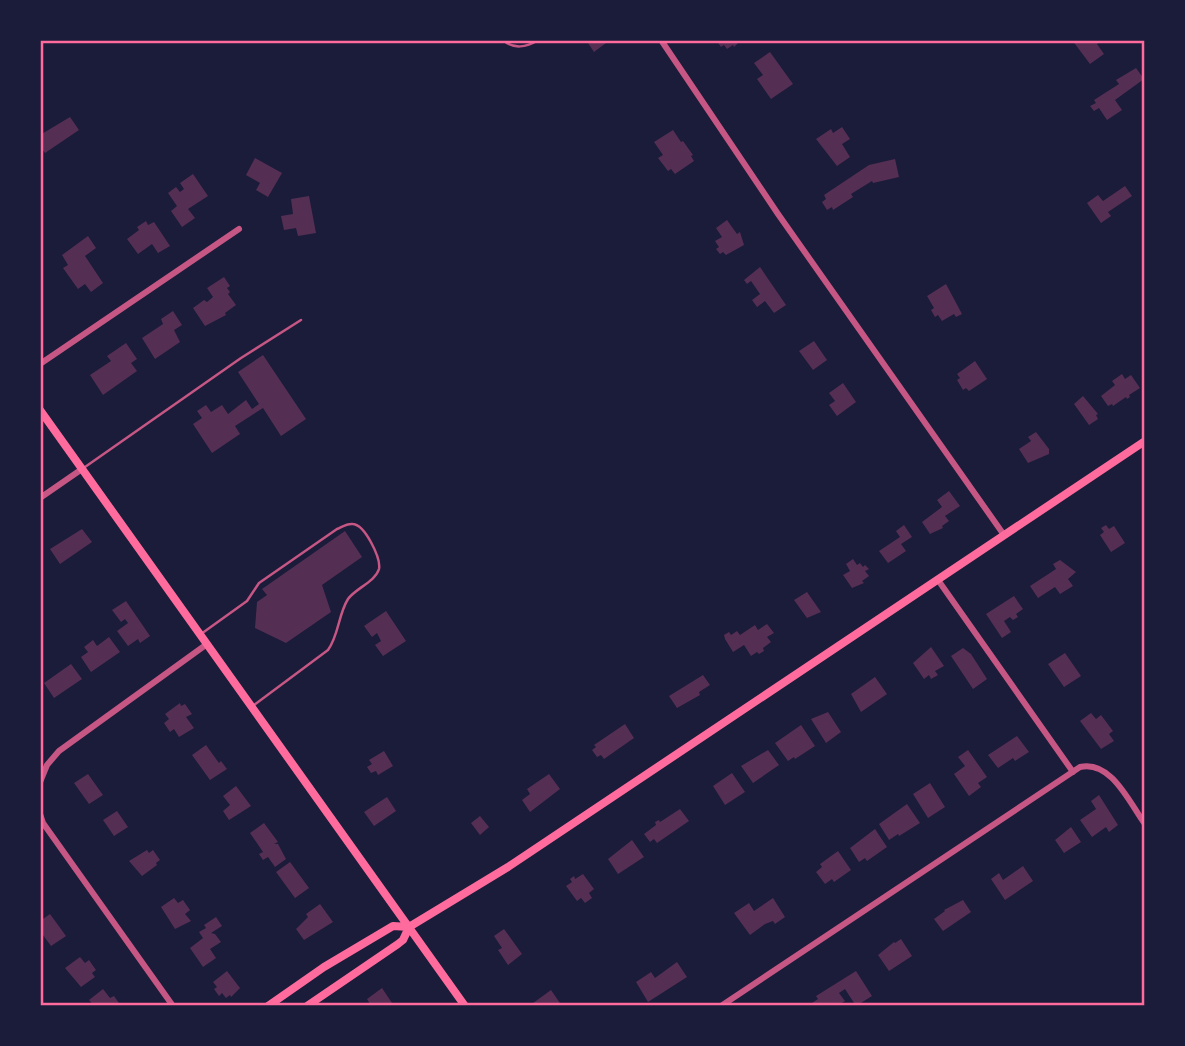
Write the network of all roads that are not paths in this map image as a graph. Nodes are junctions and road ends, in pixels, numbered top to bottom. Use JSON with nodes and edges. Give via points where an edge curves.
{"nodes":[{"id":1,"x":503,"y":40,"type":"edge"},
{"id":2,"x":539,"y":40,"type":"edge"},
{"id":3,"x":661,"y":40,"type":"edge"},
{"id":4,"x":239,"y":229,"type":"dead end"},
{"id":5,"x":301,"y":320,"type":"dead end"},
{"id":6,"x":40,"y":364,"type":"edge"},
{"id":7,"x":40,"y":410,"type":"edge"},
{"id":8,"x":1145,"y":441,"type":"edge"},
{"id":9,"x":82,"y":469,"type":"junction"},
{"id":10,"x":40,"y":499,"type":"edge"},
{"id":11,"x":1004,"y":535,"type":"junction"},
{"id":12,"x":938,"y":580,"type":"junction"},
{"id":13,"x":200,"y":635,"type":"junction"},
{"id":14,"x":207,"y":644,"type":"junction"},
{"id":15,"x":251,"y":707,"type":"junction"},
{"id":16,"x":1073,"y":772,"type":"junction"},
{"id":17,"x":40,"y":782,"type":"edge"},
{"id":18,"x":40,"y":814,"type":"edge"},
{"id":19,"x":1145,"y":824,"type":"edge"},
{"id":20,"x":410,"y":927,"type":"junction"},
{"id":21,"x":173,"y":1006,"type":"edge"},
{"id":22,"x":268,"y":1006,"type":"edge"},
{"id":23,"x":307,"y":1006,"type":"edge"},
{"id":24,"x":465,"y":1006,"type":"edge"},
{"id":25,"x":721,"y":1006,"type":"edge"}],
"edges":[{"from":1,"to":2,"type":"lane","via":[[509,46],[527,47]]},
{"from":3,"to":11,"type":"street"},
{"from":4,"to":6,"type":"street"},
{"from":5,"to":9,"type":"lane"},
{"from":7,"to":9,"type":"main road"},
{"from":8,"to":11,"type":"main road"},
{"from":9,"to":10,"type":"street"},
{"from":9,"to":13,"type":"main road"},
{"from":11,"to":12,"type":"main road"},
{"from":12,"to":16,"type":"street"},
{"from":12,"to":20,"type":"main road","via":[[508,867]]},
{"from":13,"to":14,"type":"main road"},
{"from":13,"to":15,"type":"lane","via":[[247,601],[259,583],[337,529],[352,523],[368,538],[380,565],[378,573],[347,600],[336,639],[328,650]]},
{"from":14,"to":15,"type":"main road"},
{"from":14,"to":17,"type":"street","via":[[59,751]]},
{"from":15,"to":20,"type":"main road"},
{"from":16,"to":19,"type":"street","via":[[1088,765],[1104,770]]},
{"from":16,"to":25,"type":"street"},
{"from":18,"to":21,"type":"street"},
{"from":20,"to":22,"type":"main road","via":[[393,926]]},
{"from":20,"to":23,"type":"main road","via":[[398,944]]},
{"from":20,"to":24,"type":"main road"}]}
